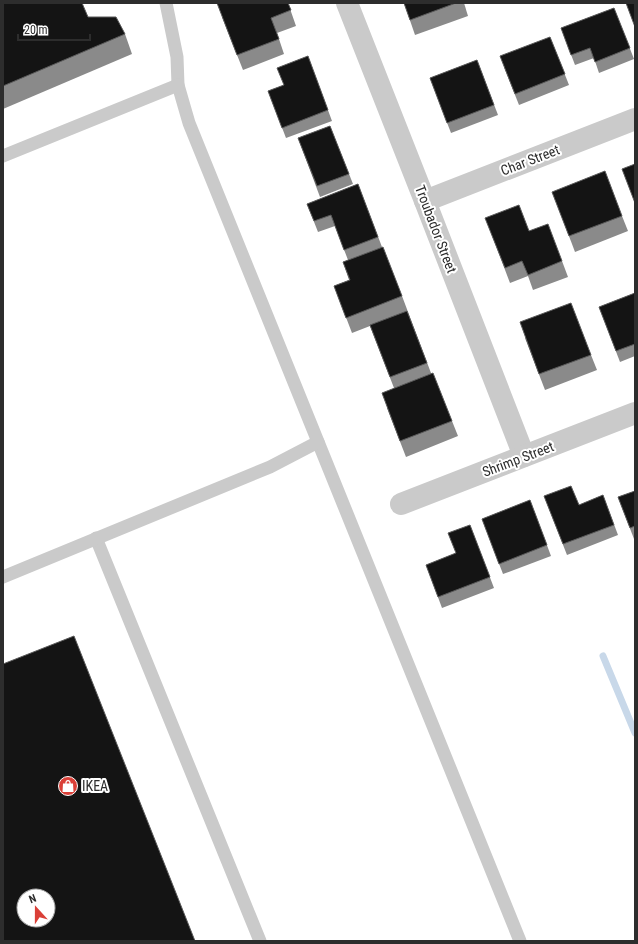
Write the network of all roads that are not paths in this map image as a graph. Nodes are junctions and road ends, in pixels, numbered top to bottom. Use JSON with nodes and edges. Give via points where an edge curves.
{"nodes":[{"id":1,"x":166,"y":3,"type":"edge"},
{"id":2,"x":347,"y":3,"type":"edge"},
{"id":3,"x":178,"y":85,"type":"junction"},
{"id":4,"x":635,"y":119,"type":"edge"},
{"id":5,"x":3,"y":156,"type":"edge"},
{"id":6,"x":426,"y":201,"type":"junction"},
{"id":7,"x":635,"y":413,"type":"edge"},
{"id":8,"x":318,"y":442,"type":"junction"},
{"id":9,"x":524,"y":456,"type":"junction"},
{"id":10,"x":401,"y":504,"type":"dead end"},
{"id":11,"x":96,"y":538,"type":"junction"},
{"id":12,"x":3,"y":576,"type":"edge"},
{"id":13,"x":260,"y":941,"type":"edge"},
{"id":14,"x":520,"y":941,"type":"edge"}],
"edges":[{"from":1,"to":3,"type":"lane","via":[[178,57]]},
{"from":2,"to":6,"type":"street","name":"Troubador Street"},
{"from":3,"to":5,"type":"lane"},
{"from":3,"to":8,"type":"lane","via":[[189,123]]},
{"from":4,"to":6,"type":"street","name":"Char Street"},
{"from":6,"to":9,"type":"street","name":"Troubador Street"},
{"from":7,"to":9,"type":"street","name":"Shrimp Street"},
{"from":8,"to":11,"type":"lane","via":[[270,467]]},
{"from":8,"to":14,"type":"lane"},
{"from":9,"to":10,"type":"street","name":"Shrimp Street"},
{"from":11,"to":12,"type":"lane"},
{"from":11,"to":13,"type":"lane"}]}
